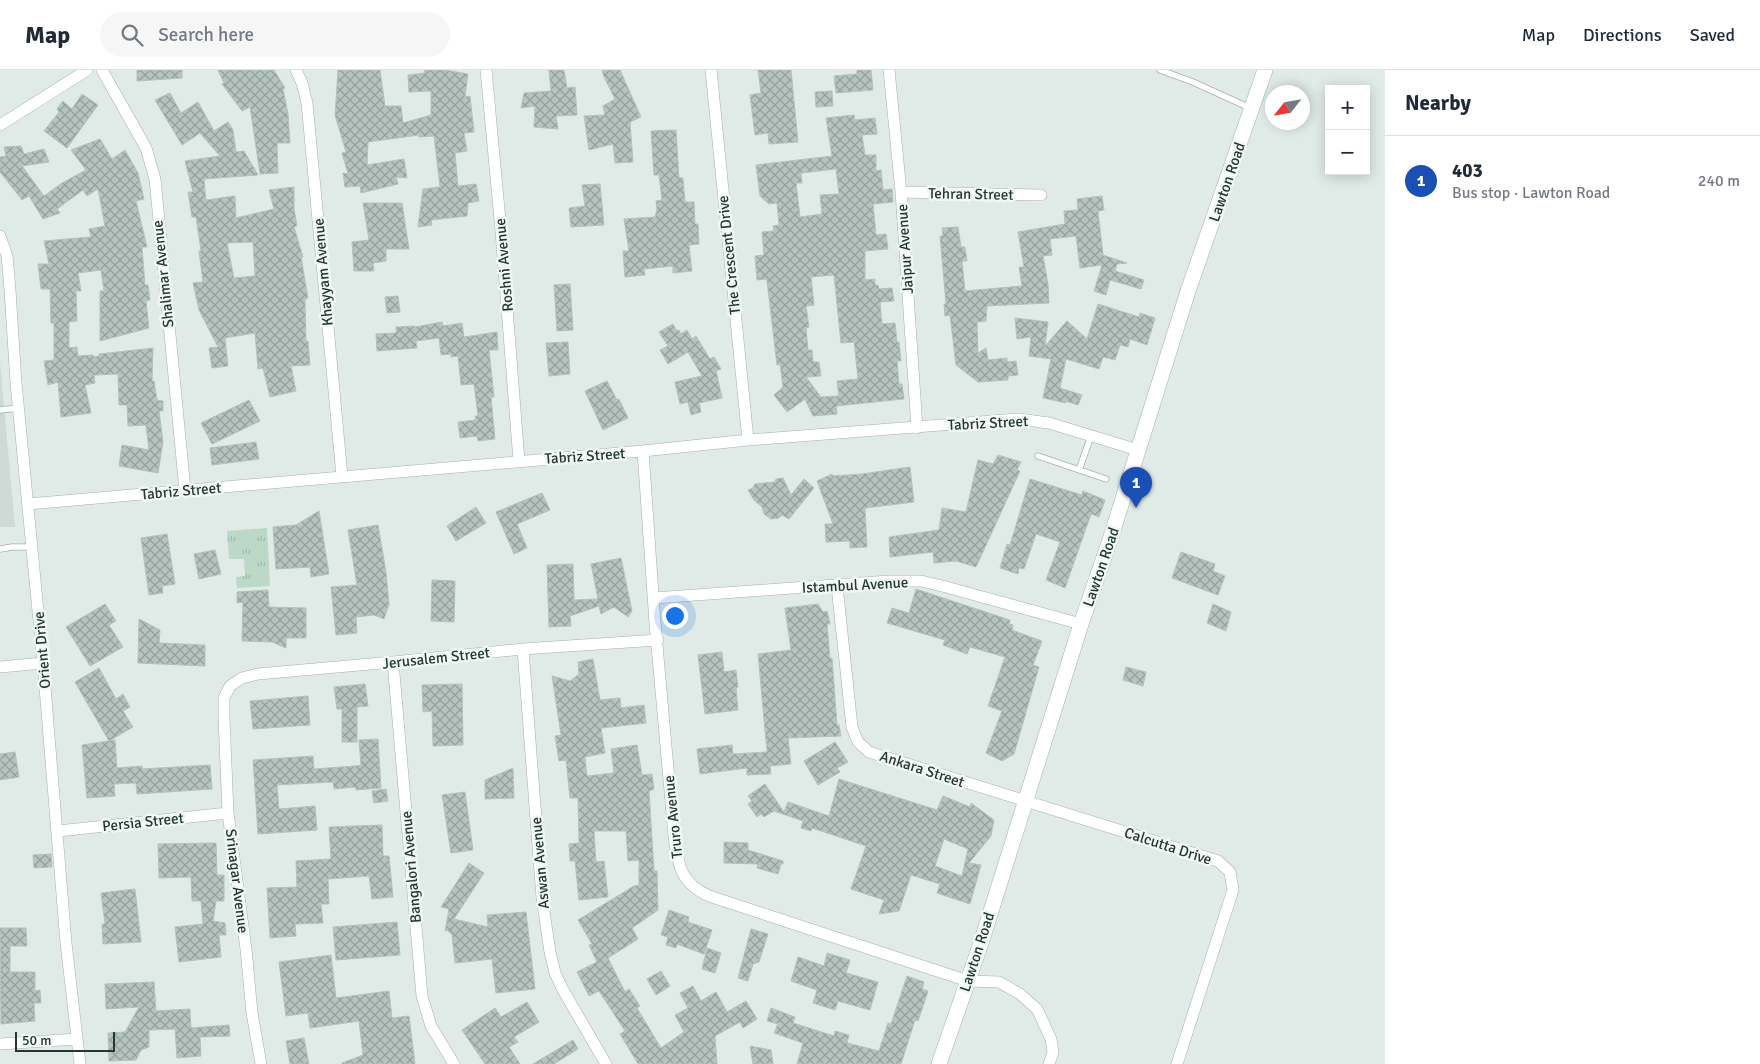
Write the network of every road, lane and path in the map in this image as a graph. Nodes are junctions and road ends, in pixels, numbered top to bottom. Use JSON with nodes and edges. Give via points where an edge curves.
{"nodes":[{"id":1,"x":87,"y":70,"type":"edge"},
{"id":2,"x":102,"y":70,"type":"edge"},
{"id":3,"x":296,"y":70,"type":"edge"},
{"id":4,"x":486,"y":70,"type":"edge"},
{"id":5,"x":711,"y":70,"type":"edge"},
{"id":6,"x":890,"y":70,"type":"edge"},
{"id":7,"x":1160,"y":70,"type":"edge"},
{"id":8,"x":1265,"y":70,"type":"edge"},
{"id":9,"x":1252,"y":108,"type":"junction"},
{"id":10,"x":0,"y":125,"type":"edge"},
{"id":11,"x":901,"y":192,"type":"junction"},
{"id":12,"x":1041,"y":195,"type":"dead end"},
{"id":13,"x":0,"y":236,"type":"edge"},
{"id":14,"x":19,"y":408,"type":"junction"},
{"id":15,"x":0,"y":410,"type":"edge"},
{"id":16,"x":917,"y":428,"type":"junction"},
{"id":17,"x":1092,"y":436,"type":"junction"},
{"id":18,"x":748,"y":440,"type":"junction"},
{"id":19,"x":1138,"y":450,"type":"junction"},
{"id":20,"x":643,"y":451,"type":"junction"},
{"id":21,"x":1038,"y":456,"type":"dead end"},
{"id":22,"x":519,"y":461,"type":"junction"},
{"id":23,"x":1079,"y":470,"type":"junction"},
{"id":24,"x":342,"y":476,"type":"junction"},
{"id":25,"x":1106,"y":479,"type":"dead end"},
{"id":26,"x":185,"y":490,"type":"junction"},
{"id":27,"x":28,"y":504,"type":"junction"},
{"id":28,"x":32,"y":547,"type":"junction"},
{"id":29,"x":0,"y":549,"type":"edge"},
{"id":30,"x":837,"y":586,"type":"junction"},
{"id":31,"x":654,"y":598,"type":"junction"},
{"id":32,"x":1081,"y":624,"type":"junction"},
{"id":33,"x":658,"y":640,"type":"junction"},
{"id":34,"x":523,"y":649,"type":"junction"},
{"id":35,"x":392,"y":662,"type":"junction"},
{"id":36,"x":43,"y":663,"type":"junction"},
{"id":37,"x":0,"y":667,"type":"edge"},
{"id":38,"x":224,"y":698,"type":"joint"},
{"id":39,"x":1026,"y":802,"type":"junction"},
{"id":40,"x":228,"y":813,"type":"junction"},
{"id":41,"x":58,"y":831,"type":"junction"},
{"id":42,"x":968,"y":981,"type":"junction"},
{"id":43,"x":76,"y":1039,"type":"junction"},
{"id":44,"x":0,"y":1044,"type":"edge"},
{"id":45,"x":80,"y":1064,"type":"edge"},
{"id":46,"x":261,"y":1064,"type":"edge"},
{"id":47,"x":454,"y":1064,"type":"edge"},
{"id":48,"x":606,"y":1064,"type":"edge"},
{"id":49,"x":939,"y":1064,"type":"edge"},
{"id":50,"x":1049,"y":1064,"type":"edge"},
{"id":51,"x":1177,"y":1064,"type":"edge"}],
"edges":[{"from":1,"to":10,"type":"street"},
{"from":2,"to":26,"type":"street","name":"Shalimar Avenue","via":[[146,148],[155,179]]},
{"from":3,"to":24,"type":"street","name":"Khayyam Avenue","via":[[307,103]]},
{"from":4,"to":22,"type":"street","name":"Roshni Avenue"},
{"from":5,"to":18,"type":"street","name":"The Crescent Drive"},
{"from":6,"to":11,"type":"street","name":"Jaipur Avenue"},
{"from":7,"to":9,"type":"lane"},
{"from":8,"to":9,"type":"street","name":"Lawton Road"},
{"from":9,"to":19,"type":"street","name":"Lawton Road","via":[[1188,291]]},
{"from":11,"to":12,"type":"street","name":"Tehran Street"},
{"from":11,"to":16,"type":"street","name":"Jaipur Avenue"},
{"from":13,"to":14,"type":"street","name":"Orient Drive","via":[[7,256]]},
{"from":14,"to":15,"type":"lane"},
{"from":14,"to":27,"type":"street","name":"Orient Drive"},
{"from":16,"to":17,"type":"street","name":"Tabriz Street","via":[[1018,419],[1034,420]]},
{"from":16,"to":18,"type":"street","name":"Tabriz Street"},
{"from":17,"to":19,"type":"street","name":"Tabriz Street"},
{"from":17,"to":23,"type":"lane"},
{"from":18,"to":20,"type":"street","name":"Tabriz Street"},
{"from":19,"to":32,"type":"street","name":"Lawton Road"},
{"from":20,"to":22,"type":"street","name":"Tabriz Street"},
{"from":20,"to":31,"type":"street","name":"Truro Avenue"},
{"from":21,"to":23,"type":"lane"},
{"from":22,"to":24,"type":"street","name":"Tabriz Street"},
{"from":23,"to":25,"type":"lane"},
{"from":24,"to":26,"type":"street","name":"Tabriz Street"},
{"from":26,"to":27,"type":"street","name":"Tabriz Street"},
{"from":27,"to":28,"type":"street","name":"Orient Drive"},
{"from":28,"to":29,"type":"lane"},
{"from":28,"to":36,"type":"street","name":"Orient Drive"},
{"from":30,"to":31,"type":"street","name":"Istambul Avenue"},
{"from":30,"to":32,"type":"street","name":"Istambul Avenue","via":[[889,581],[921,582]]},
{"from":30,"to":39,"type":"street","name":"Ankara Street","via":[[852,727],[858,742],[869,752]]},
{"from":31,"to":33,"type":"street","name":"Truro Avenue"},
{"from":32,"to":39,"type":"street","name":"Lawton Road"},
{"from":33,"to":34,"type":"street","name":"Jerusalem Street"},
{"from":33,"to":42,"type":"street","name":"Truro Avenue","via":[[678,864],[696,890]]},
{"from":34,"to":35,"type":"street","name":"Jerusalem Street"},
{"from":34,"to":48,"type":"street","name":"Aswan Avenue","via":[[542,898],[550,952],[563,990]]},
{"from":35,"to":38,"type":"street","name":"Jerusalem Street","via":[[258,674],[234,683]]},
{"from":35,"to":47,"type":"street","name":"Bangalori Avenue","via":[[422,996],[431,1026]]},
{"from":36,"to":37,"type":"street"},
{"from":36,"to":41,"type":"street","name":"Orient Drive"},
{"from":38,"to":40,"type":"street","name":"Srinagar Avenue"},
{"from":39,"to":42,"type":"street","name":"Lawton Road"},
{"from":39,"to":51,"type":"street","name":"Calcutta Drive","via":[[1218,861],[1230,872],[1234,890]]},
{"from":40,"to":41,"type":"street","name":"Persia Street"},
{"from":40,"to":46,"type":"street","name":"Srinagar Avenue"},
{"from":41,"to":43,"type":"street","name":"Orient Drive"},
{"from":42,"to":49,"type":"street","name":"Lawton Road"},
{"from":42,"to":50,"type":"street","name":"Truro Avenue","via":[[999,982],[1037,1009],[1051,1039]]},
{"from":43,"to":44,"type":"street"},
{"from":43,"to":45,"type":"street","name":"Orient Drive"}]}
